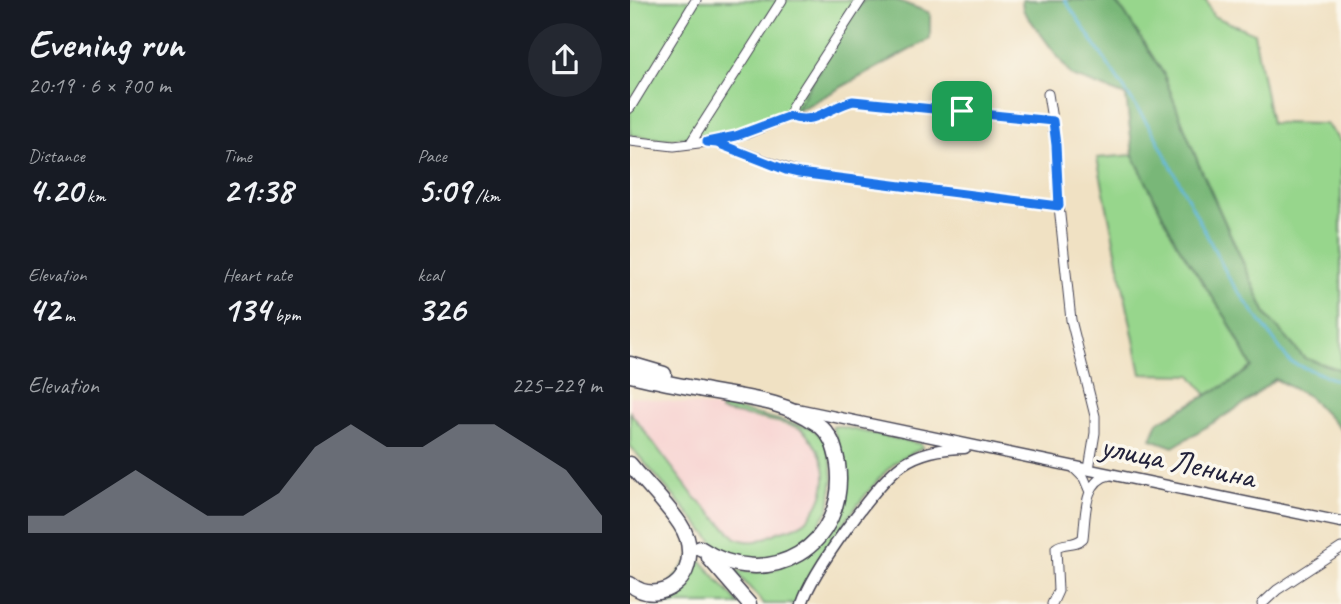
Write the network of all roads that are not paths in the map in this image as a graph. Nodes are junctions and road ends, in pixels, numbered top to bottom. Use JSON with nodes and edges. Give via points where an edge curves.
{"nodes":[{"id":1,"x":696,"y":0,"type":"edge"},
{"id":2,"x":782,"y":0,"type":"edge"},
{"id":3,"x":861,"y":0,"type":"edge"},
{"id":4,"x":1048,"y":94,"type":"dead end"},
{"id":5,"x":630,"y":108,"type":"edge"},
{"id":6,"x":790,"y":116,"type":"junction"},
{"id":7,"x":1053,"y":121,"type":"junction"},
{"id":8,"x":748,"y":133,"type":"junction"},
{"id":9,"x":630,"y":141,"type":"edge"},
{"id":10,"x":707,"y":142,"type":"junction"},
{"id":11,"x":690,"y":144,"type":"junction"},
{"id":12,"x":738,"y":152,"type":"junction"},
{"id":13,"x":1059,"y":206,"type":"junction"},
{"id":14,"x":630,"y":364,"type":"edge"},
{"id":15,"x":630,"y":377,"type":"edge"},
{"id":16,"x":750,"y":398,"type":"junction"},
{"id":17,"x":777,"y":404,"type":"junction"},
{"id":18,"x":1003,"y":452,"type":"junction"},
{"id":19,"x":630,"y":464,"type":"edge"},
{"id":20,"x":1070,"y":466,"type":"junction"},
{"id":21,"x":1089,"y":469,"type":"junction"},
{"id":22,"x":1118,"y":474,"type":"junction"},
{"id":23,"x":1090,"y":492,"type":"junction"},
{"id":24,"x":1341,"y":522,"type":"edge"},
{"id":25,"x":681,"y":525,"type":"junction"},
{"id":26,"x":701,"y":548,"type":"junction"},
{"id":27,"x":1341,"y":548,"type":"edge"},
{"id":28,"x":630,"y":586,"type":"edge"},
{"id":29,"x":647,"y":604,"type":"edge"},
{"id":30,"x":749,"y":604,"type":"edge"},
{"id":31,"x":802,"y":604,"type":"edge"},
{"id":32,"x":1052,"y":604,"type":"edge"},
{"id":33,"x":1262,"y":604,"type":"edge"}],
"edges":[{"from":1,"to":5,"type":"street"},
{"from":2,"to":11,"type":"street"},
{"from":3,"to":6,"type":"street"},
{"from":4,"to":7,"type":"street"},
{"from":6,"to":7,"type":"street","via":[[806,119],[845,103],[873,101]]},
{"from":6,"to":8,"type":"street"},
{"from":7,"to":13,"type":"street"},
{"from":8,"to":10,"type":"street"},
{"from":8,"to":12,"type":"street"},
{"from":9,"to":11,"type":"street"},
{"from":10,"to":11,"type":"street"},
{"from":10,"to":12,"type":"street"},
{"from":12,"to":13,"type":"street","via":[[799,173]]},
{"from":13,"to":21,"type":"street","via":[[1071,320],[1095,416]]},
{"from":14,"to":16,"type":"highway"},
{"from":15,"to":16,"type":"highway"},
{"from":16,"to":17,"type":"highway"},
{"from":17,"to":18,"type":"main road"},
{"from":17,"to":26,"type":"highway","via":[[818,423],[832,440],[839,488],[830,521],[804,551],[776,564],[742,566],[717,559]]},
{"from":18,"to":20,"type":"main road","name":"улица Ленина"},
{"from":18,"to":31,"type":"main road","via":[[941,449],[904,463],[829,555]]},
{"from":19,"to":25,"type":"highway"},
{"from":20,"to":21,"type":"main road","name":"улица Ленина"},
{"from":20,"to":23,"type":"street","via":[[1081,473]]},
{"from":21,"to":22,"type":"main road","name":"улица Ленина"},
{"from":22,"to":23,"type":"street","via":[[1102,477]]},
{"from":22,"to":24,"type":"main road","name":"улица Ленина"},
{"from":23,"to":32,"type":"street","via":[[1083,538],[1056,548],[1058,591]]},
{"from":25,"to":26,"type":"highway"},
{"from":25,"to":28,"type":"highway","via":[[689,554],[684,576],[659,592]]},
{"from":26,"to":30,"type":"highway"},
{"from":27,"to":33,"type":"street"},
{"from":28,"to":29,"type":"highway"}]}
